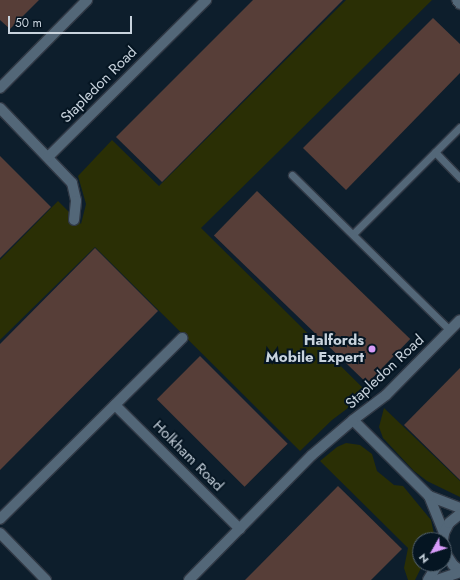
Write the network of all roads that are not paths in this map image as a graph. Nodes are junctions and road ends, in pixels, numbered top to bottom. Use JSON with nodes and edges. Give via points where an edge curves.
{"nodes":[{"id":1,"x":87,"y":0,"type":"edge"},
{"id":2,"x":206,"y":0,"type":"edge"},
{"id":3,"x":457,"y":0,"type":"edge"},
{"id":4,"x":460,"y":4,"type":"edge"},
{"id":5,"x":0,"y":88,"type":"edge"},
{"id":6,"x":0,"y":108,"type":"edge"},
{"id":7,"x":460,"y":127,"type":"edge"},
{"id":8,"x":435,"y":152,"type":"junction"},
{"id":9,"x":48,"y":157,"type":"junction"},
{"id":10,"x":292,"y":175,"type":"dead end"},
{"id":11,"x":460,"y":178,"type":"edge"},
{"id":12,"x":74,"y":220,"type":"dead end"},
{"id":13,"x":353,"y":234,"type":"junction"},
{"id":14,"x":460,"y":320,"type":"edge"},
{"id":15,"x":450,"y":330,"type":"junction"},
{"id":16,"x":182,"y":338,"type":"dead end"},
{"id":17,"x":115,"y":405,"type":"junction"},
{"id":18,"x":353,"y":420,"type":"junction"},
{"id":19,"x":429,"y":496,"type":"junction"},
{"id":20,"x":460,"y":508,"type":"edge"},
{"id":21,"x":460,"y":514,"type":"edge"},
{"id":22,"x":0,"y":519,"type":"edge"},
{"id":23,"x":240,"y":529,"type":"junction"},
{"id":24,"x":442,"y":532,"type":"edge"},
{"id":25,"x":445,"y":532,"type":"edge"},
{"id":26,"x":0,"y":534,"type":"edge"},
{"id":27,"x":452,"y":564,"type":"edge"},
{"id":28,"x":460,"y":571,"type":"edge"},
{"id":29,"x":46,"y":580,"type":"edge"},
{"id":30,"x":189,"y":580,"type":"edge"},
{"id":31,"x":437,"y":580,"type":"edge"}],
"edges":[{"from":1,"to":5,"type":"street"},
{"from":2,"to":9,"type":"street","name":"Stapledon Road"},
{"from":3,"to":4,"type":"street"},
{"from":6,"to":9,"type":"street"},
{"from":7,"to":8,"type":"lane"},
{"from":8,"to":11,"type":"lane"},
{"from":8,"to":13,"type":"lane"},
{"from":9,"to":12,"type":"street","via":[[72,183],[76,201]]},
{"from":10,"to":13,"type":"lane"},
{"from":13,"to":15,"type":"lane"},
{"from":14,"to":15,"type":"street","name":"Stapledon Road"},
{"from":15,"to":18,"type":"street","name":"Stapledon Road","via":[[386,395]]},
{"from":16,"to":17,"type":"street"},
{"from":17,"to":22,"type":"street"},
{"from":17,"to":23,"type":"street","name":"Holkham Road"},
{"from":18,"to":19,"type":"street","name":"Stapledon Road"},
{"from":18,"to":23,"type":"street","via":[[312,455]]},
{"from":19,"to":20,"type":"street","name":"Stapledon Road"},
{"from":19,"to":24,"type":"street","name":"Stapledon Road"},
{"from":21,"to":25,"type":"street","via":[[448,523]]},
{"from":23,"to":30,"type":"street"},
{"from":26,"to":29,"type":"street"},
{"from":27,"to":28,"type":"street"},
{"from":28,"to":31,"type":"street"}]}
